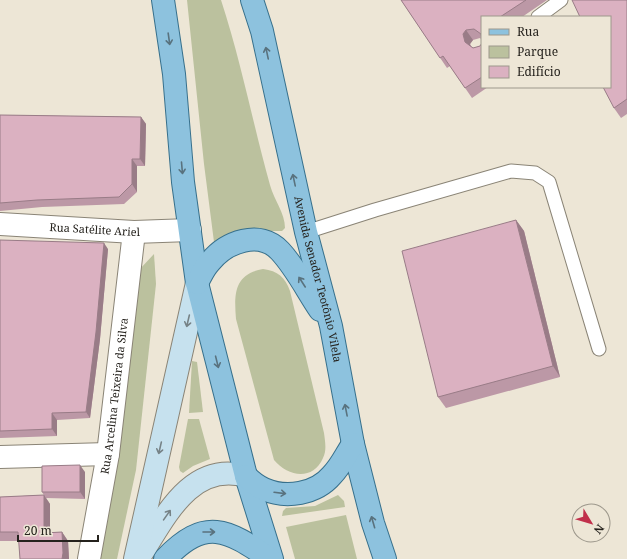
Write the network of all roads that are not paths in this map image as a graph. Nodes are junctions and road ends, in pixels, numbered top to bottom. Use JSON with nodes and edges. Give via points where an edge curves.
{"nodes":[{"id":1,"x":164,"y":0,"type":"edge"},
{"id":2,"x":252,"y":0,"type":"edge"},
{"id":3,"x":561,"y":0,"type":"edge"},
{"id":4,"x":539,"y":16,"type":"edge"},
{"id":5,"x":0,"y":224,"type":"edge"},
{"id":6,"x":190,"y":230,"type":"junction"},
{"id":7,"x":134,"y":232,"type":"junction"},
{"id":8,"x":306,"y":232,"type":"junction"},
{"id":9,"x":198,"y":283,"type":"junction"},
{"id":10,"x":330,"y":326,"type":"junction"},
{"id":11,"x":599,"y":349,"type":"dead end"},
{"id":12,"x":353,"y":444,"type":"junction"},
{"id":13,"x":108,"y":454,"type":"junction"},
{"id":14,"x":0,"y":457,"type":"edge"},
{"id":15,"x":246,"y":476,"type":"junction"},
{"id":16,"x":89,"y":559,"type":"edge"},
{"id":17,"x":135,"y":559,"type":"edge"},
{"id":18,"x":138,"y":559,"type":"edge"},
{"id":19,"x":165,"y":559,"type":"edge"},
{"id":20,"x":271,"y":559,"type":"edge"},
{"id":21,"x":385,"y":559,"type":"edge"}],
"edges":[{"from":1,"to":6,"type":"main road","one_way":true},
{"from":8,"to":2,"type":"main road","name":"Avenida Senador Teotônio Vilela","one_way":true,"via":[[262,31]]},
{"from":3,"to":4,"type":"lane"},
{"from":5,"to":7,"type":"street","name":"Rua Satélite Ariel"},
{"from":6,"to":7,"type":"street","name":"Rua Satélite Ariel"},
{"from":6,"to":9,"type":"main road"},
{"from":7,"to":13,"type":"street","name":"Rua Arcelina Teixeira da Silva"},
{"from":8,"to":10,"type":"main road","name":"Avenida Senador Teotônio Vilela"},
{"from":8,"to":11,"type":"lane","via":[[512,171],[535,173],[549,182]]},
{"from":10,"to":9,"type":"main road","one_way":true,"via":[[280,250],[269,242],[254,239],[238,242],[218,253],[209,262]]},
{"from":9,"to":15,"type":"main road","one_way":true},
{"from":9,"to":17,"type":"main road","one_way":true},
{"from":12,"to":10,"type":"main road","name":"Avenida Senador Teotônio Vilela","one_way":true},
{"from":15,"to":12,"type":"main road","one_way":true,"via":[[271,492],[297,494],[312,490],[332,476]]},
{"from":21,"to":12,"type":"main road","name":"Avenida Senador Teotônio Vilela","one_way":true},
{"from":13,"to":14,"type":"street"},
{"from":13,"to":16,"type":"street","name":"Rua Arcelina Teixeira da Silva"},
{"from":18,"to":15,"type":"main road","one_way":true,"via":[[180,497],[201,479],[224,472]]},
{"from":15,"to":20,"type":"main road"},
{"from":19,"to":20,"type":"main road","one_way":true,"via":[[189,539],[208,531],[225,533]]}]}
